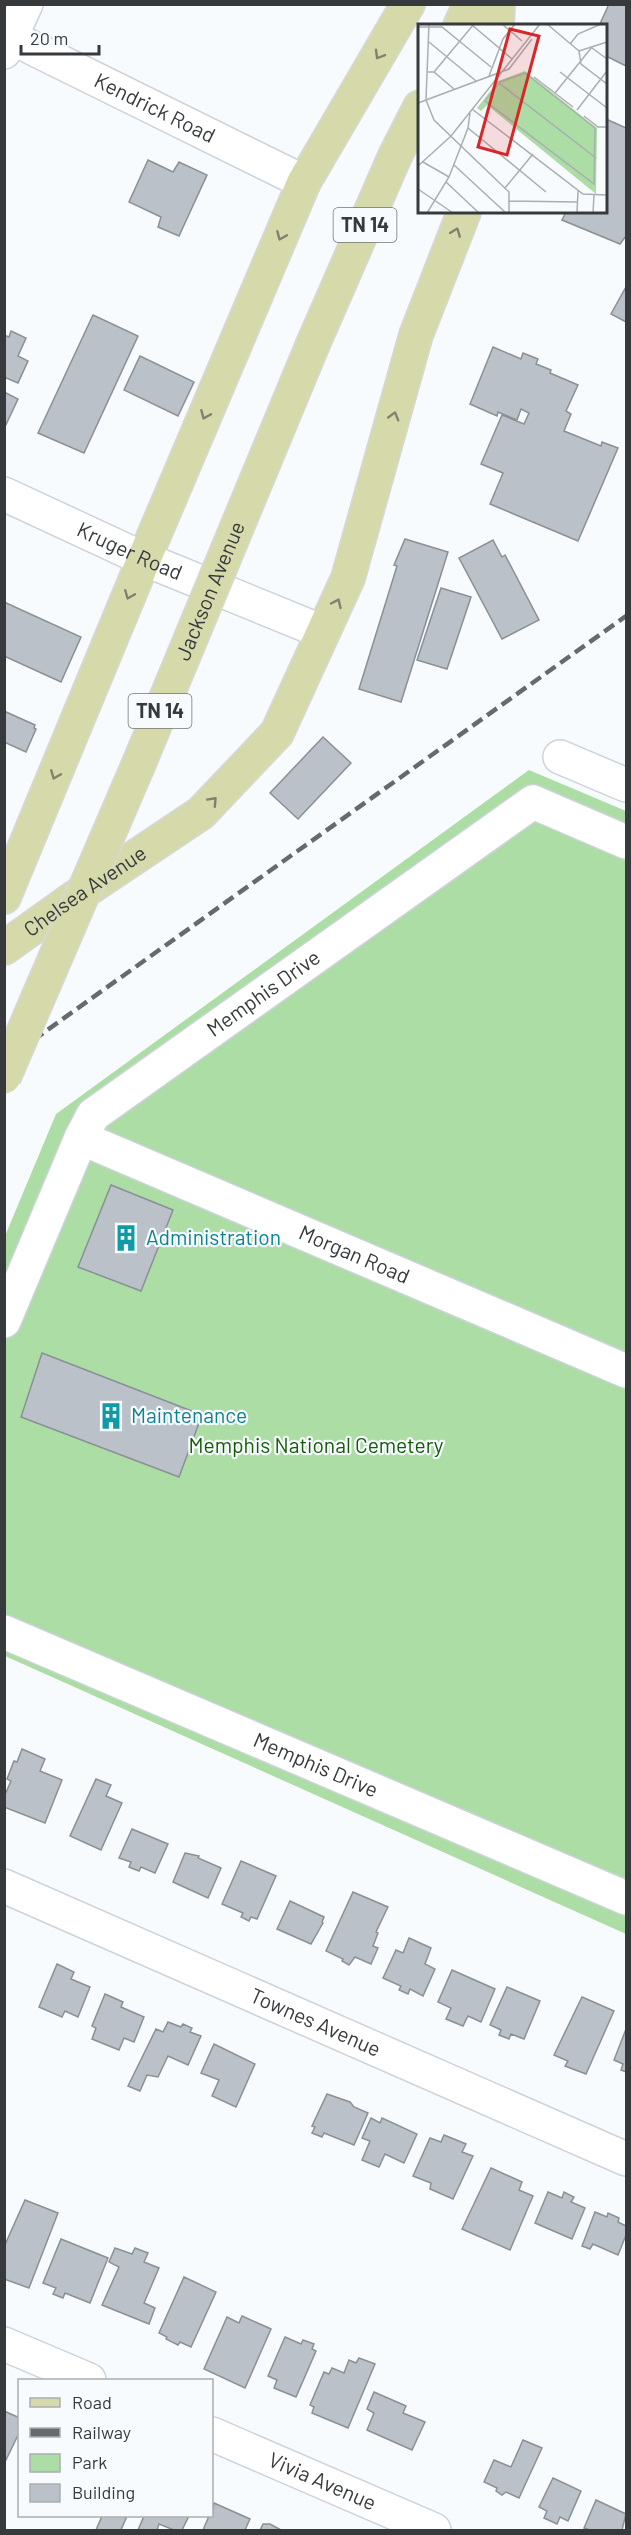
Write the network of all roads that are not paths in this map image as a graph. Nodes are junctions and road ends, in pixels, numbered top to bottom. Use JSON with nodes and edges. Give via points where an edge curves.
{"nodes":[{"id":1,"x":26,"y":4,"type":"edge"},
{"id":2,"x":408,"y":4,"type":"edge"},
{"id":3,"x":471,"y":4,"type":"edge"},
{"id":4,"x":498,"y":4,"type":"edge"},
{"id":5,"x":461,"y":24,"type":"edge"},
{"id":6,"x":497,"y":24,"type":"edge"},
{"id":7,"x":7,"y":41,"type":"edge"},
{"id":8,"x":418,"y":111,"type":"edge"},
{"id":9,"x":304,"y":182,"type":"junction"},
{"id":10,"x":464,"y":213,"type":"edge"},
{"id":11,"x":4,"y":494,"type":"edge"},
{"id":12,"x":144,"y":559,"type":"junction"},
{"id":13,"x":323,"y":632,"type":"junction"},
{"id":14,"x":560,"y":757,"type":"dead end"},
{"id":15,"x":627,"y":785,"type":"edge"},
{"id":16,"x":627,"y":842,"type":"edge"},
{"id":17,"x":4,"y":897,"type":"edge"},
{"id":18,"x":4,"y":948,"type":"edge"},
{"id":19,"x":4,"y":1077,"type":"edge"},
{"id":20,"x":81,"y":1138,"type":"junction"},
{"id":21,"x":4,"y":1321,"type":"edge"},
{"id":22,"x":627,"y":1371,"type":"edge"},
{"id":23,"x":4,"y":1632,"type":"edge"},
{"id":24,"x":4,"y":1886,"type":"edge"},
{"id":25,"x":627,"y":1898,"type":"edge"},
{"id":26,"x":627,"y":2159,"type":"edge"},
{"id":27,"x":4,"y":2344,"type":"edge"},
{"id":28,"x":86,"y":2379,"type":"edge"},
{"id":29,"x":213,"y":2434,"type":"edge"},
{"id":30,"x":434,"y":2530,"type":"edge"}],
"edges":[{"from":1,"to":7,"type":"street"},
{"from":2,"to":9,"type":"main road","one_way":true},
{"from":3,"to":5,"type":"main road"},
{"from":4,"to":6,"type":"main road"},
{"from":7,"to":9,"type":"street","name":"Kendrick Road"},
{"from":8,"to":19,"type":"main road","name":"Jackson Avenue","number":"TN 14","bridge":true,"via":[[313,344]]},
{"from":9,"to":12,"type":"main road","one_way":true},
{"from":13,"to":10,"type":"main road","name":"Chelsea Avenue","one_way":true,"via":[[348,578],[416,334]]},
{"from":11,"to":12,"type":"street","name":"Kruger Road"},
{"from":12,"to":13,"type":"street","name":"Kruger Road"},
{"from":12,"to":17,"type":"main road","one_way":true},
{"from":18,"to":13,"type":"main road","name":"Chelsea Avenue","one_way":true,"via":[[201,813],[277,733]]},
{"from":14,"to":15,"type":"street"},
{"from":16,"to":20,"type":"street","name":"Memphis Drive","via":[[533,802],[93,1115]]},
{"from":20,"to":21,"type":"street","name":"Memphis Drive"},
{"from":20,"to":22,"type":"street","name":"Morgan Road"},
{"from":23,"to":25,"type":"street","name":"Memphis Drive"},
{"from":24,"to":26,"type":"street","name":"Townes Avenue"},
{"from":27,"to":28,"type":"street"},
{"from":29,"to":30,"type":"street","name":"Vivia Avenue"}]}
